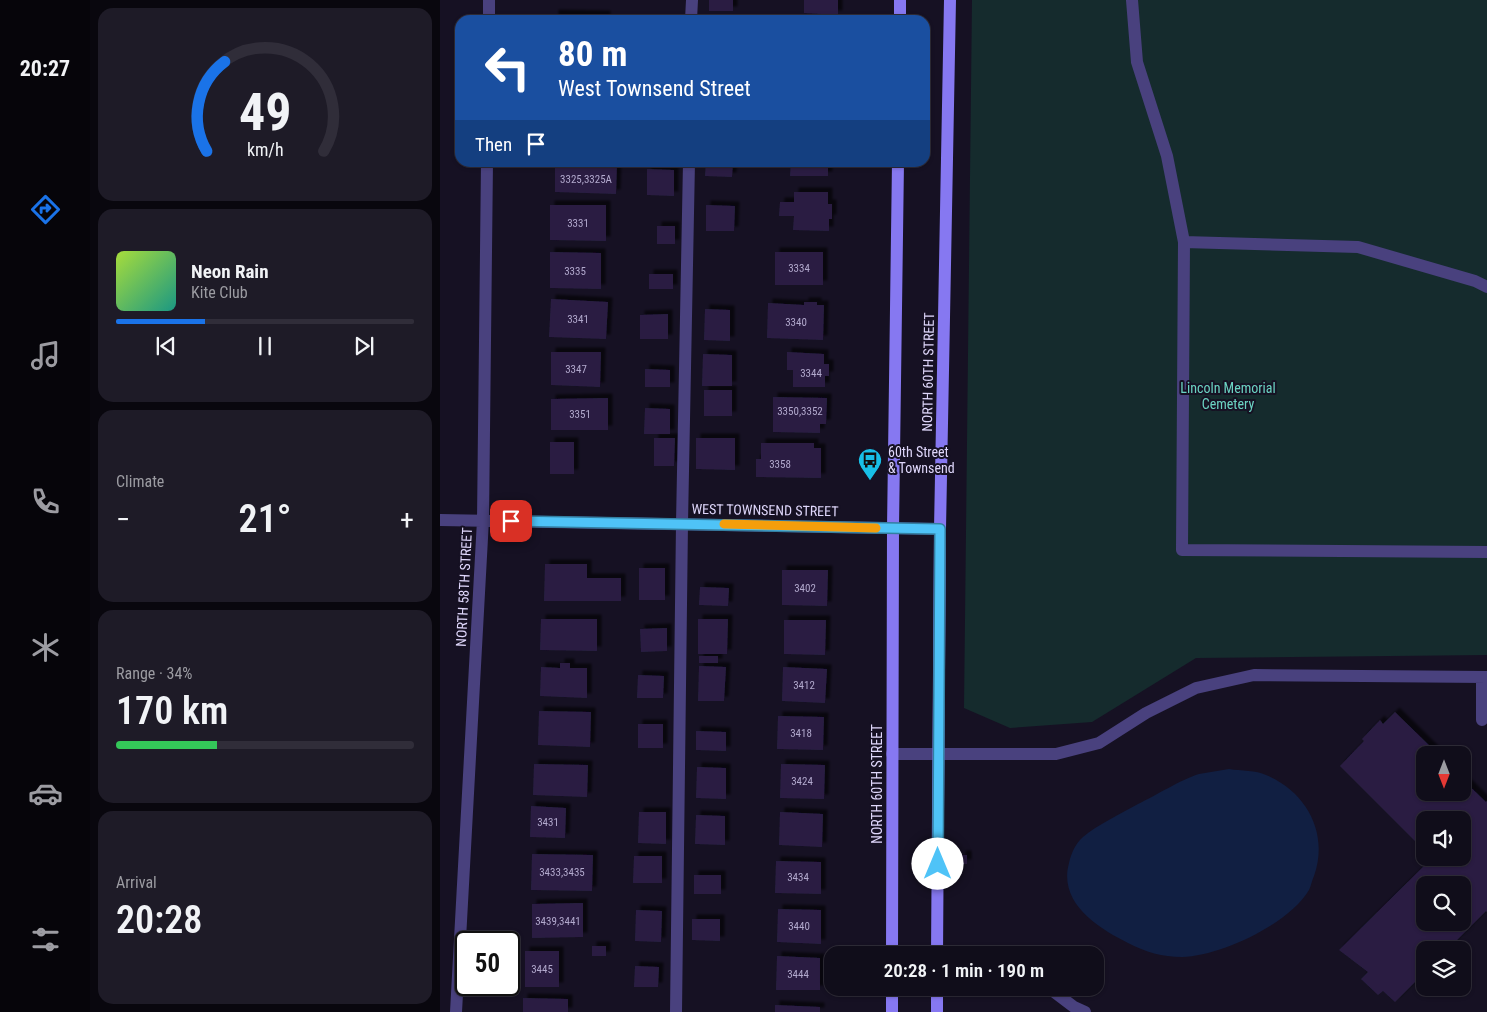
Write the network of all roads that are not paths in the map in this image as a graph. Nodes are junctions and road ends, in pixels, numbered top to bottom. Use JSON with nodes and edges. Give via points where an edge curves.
{"nodes":[{"id":1,"x":489,"y":0,"type":"edge"},
{"id":2,"x":692,"y":0,"type":"edge"},
{"id":3,"x":900,"y":0,"type":"edge"},
{"id":4,"x":950,"y":0,"type":"edge"},
{"id":5,"x":1132,"y":0,"type":"edge"},
{"id":6,"x":489,"y":15,"type":"edge"},
{"id":7,"x":691,"y":15,"type":"edge"},
{"id":8,"x":900,"y":15,"type":"edge"},
{"id":9,"x":487,"y":167,"type":"edge"},
{"id":10,"x":689,"y":167,"type":"edge"},
{"id":11,"x":898,"y":167,"type":"edge"},
{"id":12,"x":1184,"y":242,"type":"junction"},
{"id":13,"x":1487,"y":287,"type":"edge"},
{"id":14,"x":440,"y":520,"type":"edge"},
{"id":15,"x":483,"y":520,"type":"junction"},
{"id":16,"x":682,"y":523,"type":"junction"},
{"id":17,"x":893,"y":528,"type":"junction"},
{"id":18,"x":940,"y":529,"type":"junction"},
{"id":19,"x":1487,"y":552,"type":"edge"},
{"id":20,"x":1484,"y":677,"type":"edge"},
{"id":21,"x":1482,"y":720,"type":"dead end"},
{"id":22,"x":892,"y":754,"type":"junction"},
{"id":23,"x":938,"y":754,"type":"junction"},
{"id":24,"x":892,"y":946,"type":"edge"},
{"id":25,"x":937,"y":946,"type":"edge"},
{"id":26,"x":892,"y":996,"type":"edge"},
{"id":27,"x":937,"y":996,"type":"edge"},
{"id":28,"x":1060,"y":996,"type":"edge"},
{"id":29,"x":456,"y":1012,"type":"edge"},
{"id":30,"x":676,"y":1012,"type":"edge"},
{"id":31,"x":892,"y":1012,"type":"edge"},
{"id":32,"x":937,"y":1012,"type":"edge"},
{"id":33,"x":1084,"y":1012,"type":"edge"}],
"edges":[{"from":1,"to":6,"type":"street"},
{"from":2,"to":7,"type":"street"},
{"from":3,"to":8,"type":"main road"},
{"from":4,"to":18,"type":"main road","name":"NORTH 60TH STREET"},
{"from":5,"to":12,"type":"street","via":[[1138,62],[1167,156]]},
{"from":9,"to":15,"type":"street","name":"NORTH 58TH STREET"},
{"from":10,"to":16,"type":"street"},
{"from":11,"to":17,"type":"main road","name":"NORTH 60TH STREET"},
{"from":12,"to":13,"type":"street","via":[[1358,247]]},
{"from":12,"to":19,"type":"street","via":[[1182,550]]},
{"from":14,"to":15,"type":"street","name":"WEST TOWNSEND STREET"},
{"from":15,"to":16,"type":"street","name":"WEST TOWNSEND STREET"},
{"from":15,"to":29,"type":"street","name":"NORTH 58TH STREET"},
{"from":16,"to":17,"type":"street","name":"WEST TOWNSEND STREET"},
{"from":16,"to":30,"type":"street"},
{"from":17,"to":18,"type":"street","name":"WEST TOWNSEND STREET"},
{"from":17,"to":22,"type":"main road","name":"NORTH 60TH STREET"},
{"from":18,"to":23,"type":"main road","name":"NORTH 60TH STREET"},
{"from":20,"to":21,"type":"street"},
{"from":20,"to":23,"type":"street","via":[[1254,675],[1196,688],[1146,713],[1099,743],[1056,754]]},
{"from":22,"to":23,"type":"street"},
{"from":22,"to":24,"type":"main road","name":"NORTH 60TH STREET"},
{"from":23,"to":25,"type":"main road","name":"NORTH 60TH STREET"},
{"from":26,"to":31,"type":"main road"},
{"from":27,"to":32,"type":"main road"},
{"from":28,"to":33,"type":"street"}]}
